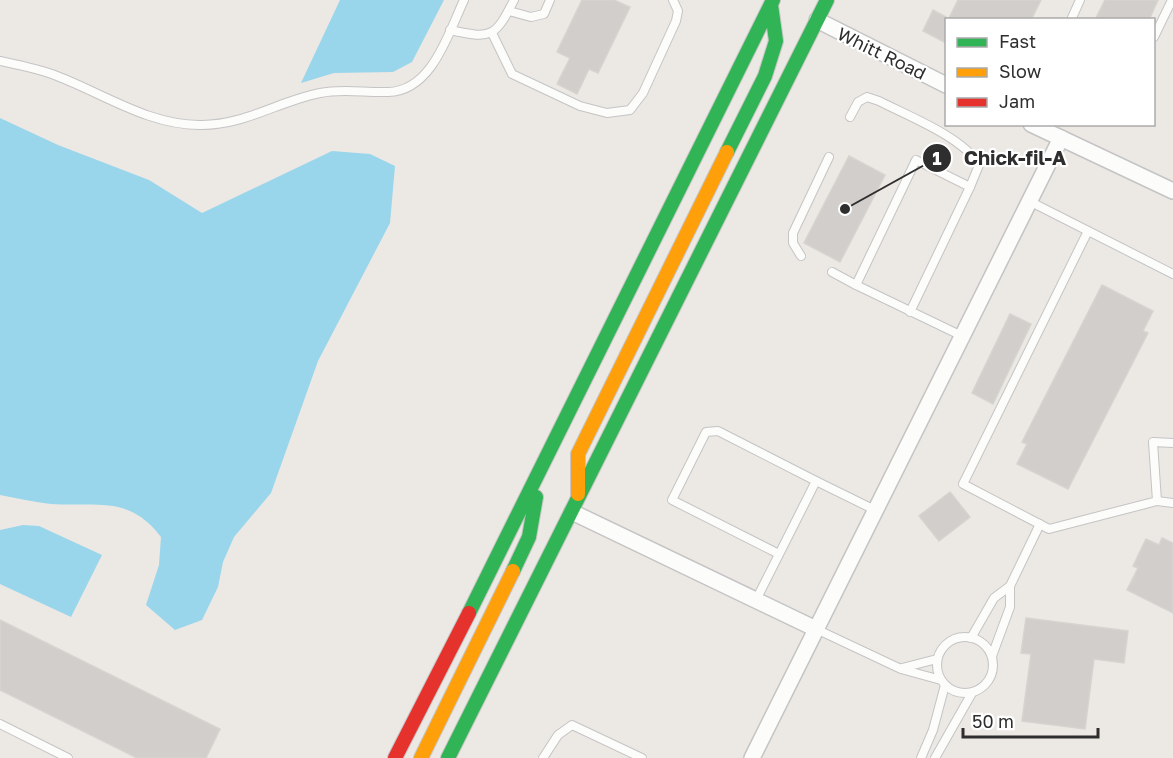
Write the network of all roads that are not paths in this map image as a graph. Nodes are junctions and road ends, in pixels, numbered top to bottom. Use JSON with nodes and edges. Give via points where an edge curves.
{"nodes":[{"id":1,"x":464,"y":0,"type":"edge"},
{"id":2,"x":514,"y":0,"type":"edge"},
{"id":3,"x":550,"y":0,"type":"edge"},
{"id":4,"x":673,"y":0,"type":"edge"},
{"id":5,"x":812,"y":0,"type":"edge"},
{"id":6,"x":827,"y":0,"type":"edge"},
{"id":7,"x":1080,"y":0,"type":"edge"},
{"id":8,"x":1172,"y":0,"type":"edge"},
{"id":9,"x":768,"y":2,"type":"edge"},
{"id":10,"x":509,"y":11,"type":"junction"},
{"id":11,"x":1072,"y":18,"type":"edge"},
{"id":12,"x":817,"y":21,"type":"junction"},
{"id":13,"x":450,"y":30,"type":"junction"},
{"id":14,"x":492,"y":33,"type":"junction"},
{"id":15,"x":1155,"y":35,"type":"edge"},
{"id":16,"x":0,"y":61,"type":"edge"},
{"id":17,"x":945,"y":85,"type":"edge"},
{"id":18,"x":850,"y":117,"type":"dead end"},
{"id":19,"x":1035,"y":126,"type":"edge"},
{"id":20,"x":1061,"y":138,"type":"junction"},
{"id":21,"x":829,"y":157,"type":"dead end"},
{"id":22,"x":970,"y":187,"type":"junction"},
{"id":23,"x":1173,"y":191,"type":"edge"},
{"id":24,"x":1029,"y":201,"type":"junction"},
{"id":25,"x":1088,"y":231,"type":"junction"},
{"id":26,"x":801,"y":256,"type":"dead end"},
{"id":27,"x":832,"y":272,"type":"dead end"},
{"id":28,"x":1173,"y":274,"type":"edge"},
{"id":29,"x":856,"y":285,"type":"junction"},
{"id":30,"x":910,"y":312,"type":"junction"},
{"id":31,"x":962,"y":336,"type":"junction"},
{"id":32,"x":1173,"y":443,"type":"edge"},
{"id":33,"x":541,"y":471,"type":"junction"},
{"id":34,"x":816,"y":481,"type":"junction"},
{"id":35,"x":1157,"y":501,"type":"junction"},
{"id":36,"x":1173,"y":503,"type":"edge"},
{"id":37,"x":575,"y":506,"type":"junction"},
{"id":38,"x":875,"y":510,"type":"junction"},
{"id":39,"x":1040,"y":524,"type":"junction"},
{"id":40,"x":779,"y":554,"type":"junction"},
{"id":41,"x":1010,"y":586,"type":"junction"},
{"id":42,"x":756,"y":600,"type":"junction"},
{"id":43,"x":816,"y":629,"type":"junction"},
{"id":44,"x":971,"y":638,"type":"junction"},
{"id":45,"x":992,"y":656,"type":"junction"},
{"id":46,"x":937,"y":659,"type":"junction"},
{"id":47,"x":901,"y":669,"type":"junction"},
{"id":48,"x":943,"y":682,"type":"junction"},
{"id":49,"x":972,"y":693,"type":"junction"},
{"id":50,"x":0,"y":724,"type":"edge"},
{"id":51,"x":68,"y":758,"type":"edge"},
{"id":52,"x":395,"y":758,"type":"edge"},
{"id":53,"x":421,"y":758,"type":"edge"},
{"id":54,"x":448,"y":758,"type":"edge"},
{"id":55,"x":543,"y":758,"type":"edge"},
{"id":56,"x":642,"y":758,"type":"edge"},
{"id":57,"x":752,"y":758,"type":"edge"},
{"id":58,"x":921,"y":758,"type":"edge"},
{"id":59,"x":935,"y":758,"type":"edge"}],
"edges":[{"from":1,"to":13,"type":"lane"},
{"from":2,"to":10,"type":"lane"},
{"from":3,"to":10,"type":"lane","via":[[544,14],[531,17]]},
{"from":4,"to":14,"type":"lane","via":[[678,11],[676,21],[643,93],[630,110],[607,113],[580,106],[512,74]]},
{"from":5,"to":12,"type":"main road"},
{"from":6,"to":12,"type":"main road"},
{"from":7,"to":11,"type":"lane"},
{"from":8,"to":15,"type":"lane"},
{"from":9,"to":33,"type":"main road"},
{"from":9,"to":37,"type":"main road","via":[[776,41],[765,76],[578,454]]},
{"from":10,"to":14,"type":"lane"},
{"from":12,"to":17,"type":"street","name":"Whitt Road"},
{"from":12,"to":37,"type":"main road"},
{"from":13,"to":14,"type":"lane","via":[[479,36]]},
{"from":13,"to":16,"type":"lane","via":[[424,78],[410,87],[390,92],[318,93],[237,121],[202,125],[164,121],[56,75]]},
{"from":18,"to":22,"type":"lane","via":[[858,102],[867,98],[879,101],[961,145],[979,165]]},
{"from":19,"to":20,"type":"street"},
{"from":20,"to":23,"type":"street"},
{"from":20,"to":24,"type":"street"},
{"from":21,"to":26,"type":"lane","via":[[793,233],[793,243]]},
{"from":22,"to":29,"type":"lane","via":[[916,160]]},
{"from":22,"to":30,"type":"lane"},
{"from":24,"to":25,"type":"lane"},
{"from":24,"to":31,"type":"street"},
{"from":25,"to":28,"type":"lane"},
{"from":25,"to":39,"type":"lane","via":[[963,484]]},
{"from":27,"to":29,"type":"lane"},
{"from":29,"to":30,"type":"lane"},
{"from":30,"to":31,"type":"lane"},
{"from":31,"to":38,"type":"street"},
{"from":32,"to":35,"type":"lane","via":[[1153,442]]},
{"from":33,"to":52,"type":"main road"},
{"from":33,"to":53,"type":"main road","via":[[529,537]]},
{"from":34,"to":38,"type":"lane"},
{"from":34,"to":40,"type":"lane"},
{"from":34,"to":40,"type":"lane","via":[[718,431],[706,432],[672,500]]},
{"from":35,"to":36,"type":"lane"},
{"from":35,"to":39,"type":"lane","via":[[1049,529]]},
{"from":37,"to":42,"type":"street"},
{"from":37,"to":54,"type":"main road"},
{"from":38,"to":43,"type":"street"},
{"from":39,"to":41,"type":"lane"},
{"from":40,"to":42,"type":"lane"},
{"from":41,"to":44,"type":"lane","via":[[994,598]]},
{"from":41,"to":45,"type":"lane","via":[[1010,607]]},
{"from":42,"to":43,"type":"street"},
{"from":43,"to":47,"type":"lane"},
{"from":43,"to":57,"type":"street"},
{"from":44,"to":45,"type":"lane","via":[[980,641]]},
{"from":44,"to":46,"type":"lane","via":[[954,639]]},
{"from":45,"to":49,"type":"lane","via":[[992,675],[981,689]]},
{"from":46,"to":47,"type":"lane"},
{"from":46,"to":48,"type":"lane"},
{"from":47,"to":48,"type":"lane"},
{"from":48,"to":49,"type":"lane","via":[[962,693]]},
{"from":48,"to":58,"type":"lane","via":[[933,729]]},
{"from":49,"to":59,"type":"lane"},
{"from":50,"to":51,"type":"lane"},
{"from":55,"to":56,"type":"lane","via":[[558,735],[572,724]]}]}
